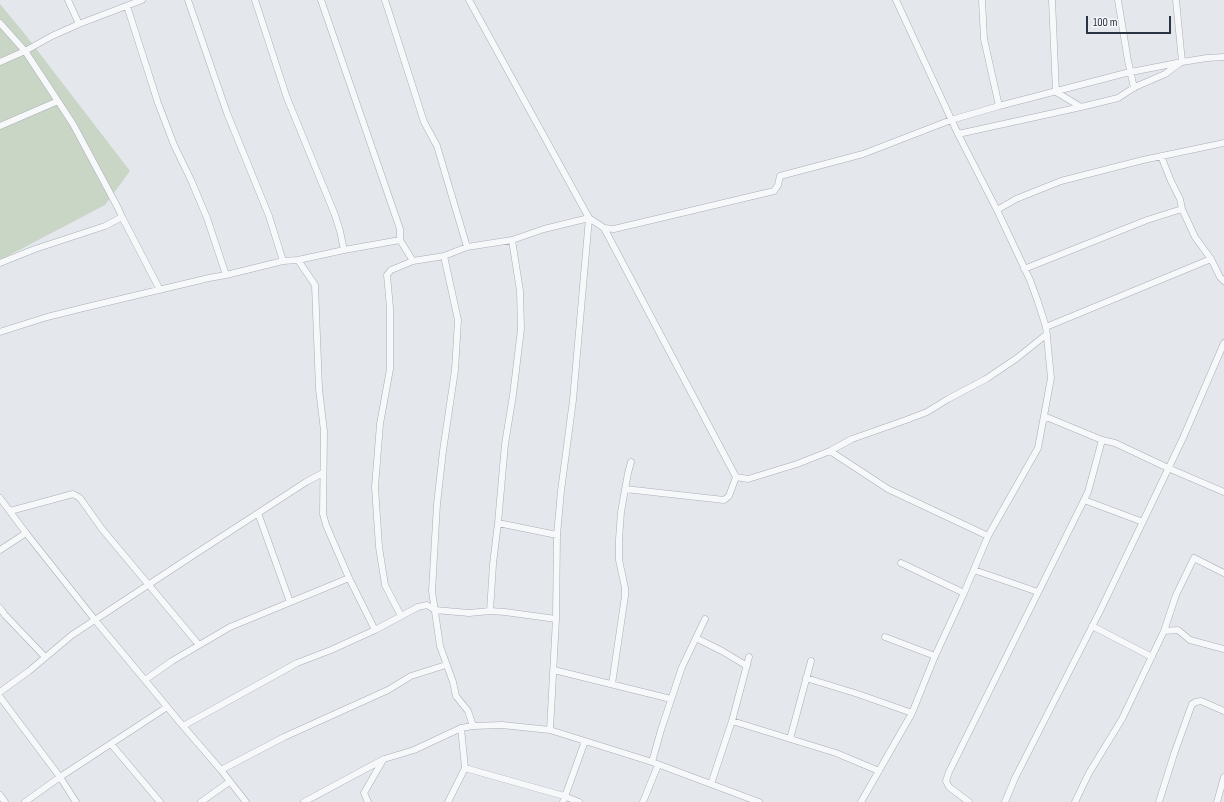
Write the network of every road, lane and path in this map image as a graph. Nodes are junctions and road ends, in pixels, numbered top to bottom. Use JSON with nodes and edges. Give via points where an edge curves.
{"nodes":[{"id":1,"x":68,"y":0,"type":"edge"},
{"id":2,"x":188,"y":0,"type":"edge"},
{"id":3,"x":255,"y":0,"type":"edge"},
{"id":4,"x":321,"y":0,"type":"edge"},
{"id":5,"x":385,"y":0,"type":"edge"},
{"id":6,"x":469,"y":0,"type":"edge"},
{"id":7,"x":896,"y":0,"type":"edge"},
{"id":8,"x":982,"y":0,"type":"edge"},
{"id":9,"x":1052,"y":0,"type":"edge"},
{"id":10,"x":1118,"y":0,"type":"edge"},
{"id":11,"x":1176,"y":0,"type":"edge"},
{"id":12,"x":138,"y":1,"type":"edge"},
{"id":13,"x":127,"y":6,"type":"junction"},
{"id":14,"x":0,"y":23,"type":"edge"},
{"id":15,"x":79,"y":24,"type":"junction"},
{"id":16,"x":25,"y":51,"type":"junction"},
{"id":17,"x":1224,"y":57,"type":"edge"},
{"id":18,"x":0,"y":62,"type":"edge"},
{"id":19,"x":1182,"y":62,"type":"junction"},
{"id":20,"x":1131,"y":72,"type":"junction"},
{"id":21,"x":1134,"y":88,"type":"junction"},
{"id":22,"x":1056,"y":92,"type":"junction"},
{"id":23,"x":58,"y":101,"type":"junction"},
{"id":24,"x":999,"y":106,"type":"junction"},
{"id":25,"x":1081,"y":107,"type":"junction"},
{"id":26,"x":951,"y":120,"type":"junction"},
{"id":27,"x":0,"y":126,"type":"edge"},
{"id":28,"x":958,"y":134,"type":"junction"},
{"id":29,"x":1224,"y":144,"type":"edge"},
{"id":30,"x":1161,"y":156,"type":"junction"},
{"id":31,"x":1182,"y":209,"type":"junction"},
{"id":32,"x":997,"y":210,"type":"junction"},
{"id":33,"x":122,"y":217,"type":"junction"},
{"id":34,"x":589,"y":218,"type":"junction"},
{"id":35,"x":604,"y":228,"type":"junction"},
{"id":36,"x":400,"y":240,"type":"junction"},
{"id":37,"x":512,"y":240,"type":"junction"},
{"id":38,"x":468,"y":247,"type":"junction"},
{"id":39,"x":344,"y":250,"type":"junction"},
{"id":40,"x":444,"y":256,"type":"junction"},
{"id":41,"x":1211,"y":259,"type":"junction"},
{"id":42,"x":298,"y":260,"type":"junction"},
{"id":43,"x":283,"y":261,"type":"junction"},
{"id":44,"x":413,"y":261,"type":"junction"},
{"id":45,"x":0,"y":263,"type":"edge"},
{"id":46,"x":1024,"y":269,"type":"junction"},
{"id":47,"x":226,"y":275,"type":"junction"},
{"id":48,"x":1224,"y":281,"type":"edge"},
{"id":49,"x":160,"y":290,"type":"junction"},
{"id":50,"x":1046,"y":330,"type":"junction"},
{"id":51,"x":0,"y":332,"type":"edge"},
{"id":52,"x":1224,"y":343,"type":"edge"},
{"id":53,"x":1044,"y":416,"type":"junction"},
{"id":54,"x":1102,"y":440,"type":"junction"},
{"id":55,"x":830,"y":451,"type":"junction"},
{"id":56,"x":631,"y":462,"type":"dead end"},
{"id":57,"x":1168,"y":468,"type":"junction"},
{"id":58,"x":323,"y":473,"type":"junction"},
{"id":59,"x":736,"y":477,"type":"junction"},
{"id":60,"x":625,"y":489,"type":"junction"},
{"id":61,"x":1224,"y":492,"type":"edge"},
{"id":62,"x":0,"y":498,"type":"edge"},
{"id":63,"x":1084,"y":500,"type":"junction"},
{"id":64,"x":10,"y":511,"type":"junction"},
{"id":65,"x":258,"y":513,"type":"junction"},
{"id":66,"x":1142,"y":522,"type":"junction"},
{"id":67,"x":498,"y":523,"type":"junction"},
{"id":68,"x":26,"y":533,"type":"junction"},
{"id":69,"x":557,"y":535,"type":"junction"},
{"id":70,"x":988,"y":536,"type":"junction"},
{"id":71,"x":0,"y":550,"type":"edge"},
{"id":72,"x":900,"y":563,"type":"dead end"},
{"id":73,"x":974,"y":570,"type":"junction"},
{"id":74,"x":1224,"y":573,"type":"edge"},
{"id":75,"x":349,"y":578,"type":"junction"},
{"id":76,"x":149,"y":584,"type":"junction"},
{"id":77,"x":1038,"y":592,"type":"junction"},
{"id":78,"x":964,"y":593,"type":"junction"},
{"id":79,"x":290,"y":602,"type":"junction"},
{"id":80,"x":0,"y":608,"type":"edge"},
{"id":81,"x":435,"y":610,"type":"junction"},
{"id":82,"x":490,"y":611,"type":"junction"},
{"id":83,"x":2,"y":616,"type":"edge"},
{"id":84,"x":401,"y":616,"type":"junction"},
{"id":85,"x":556,"y":619,"type":"junction"},
{"id":86,"x":705,"y":619,"type":"dead end"},
{"id":87,"x":95,"y":620,"type":"junction"},
{"id":88,"x":1092,"y":626,"type":"junction"},
{"id":89,"x":375,"y":630,"type":"junction"},
{"id":90,"x":1164,"y":630,"type":"junction"},
{"id":91,"x":885,"y":637,"type":"dead end"},
{"id":92,"x":696,"y":638,"type":"junction"},
{"id":93,"x":199,"y":645,"type":"junction"},
{"id":94,"x":1224,"y":648,"type":"edge"},
{"id":95,"x":935,"y":656,"type":"junction"},
{"id":96,"x":45,"y":657,"type":"junction"},
{"id":97,"x":749,"y":657,"type":"dead end"},
{"id":98,"x":1152,"y":657,"type":"junction"},
{"id":99,"x":811,"y":662,"type":"dead end"},
{"id":100,"x":446,"y":665,"type":"junction"},
{"id":101,"x":747,"y":666,"type":"junction"},
{"id":102,"x":554,"y":670,"type":"junction"},
{"id":103,"x":806,"y":678,"type":"junction"},
{"id":104,"x":145,"y":680,"type":"junction"},
{"id":105,"x":612,"y":684,"type":"junction"},
{"id":106,"x":0,"y":692,"type":"edge"},
{"id":107,"x":0,"y":697,"type":"edge"},
{"id":108,"x":671,"y":699,"type":"junction"},
{"id":109,"x":167,"y":707,"type":"junction"},
{"id":110,"x":1224,"y":710,"type":"edge"},
{"id":111,"x":912,"y":713,"type":"junction"},
{"id":112,"x":732,"y":722,"type":"junction"},
{"id":113,"x":183,"y":726,"type":"junction"},
{"id":114,"x":472,"y":726,"type":"junction"},
{"id":115,"x":461,"y":728,"type":"junction"},
{"id":116,"x":550,"y":730,"type":"junction"},
{"id":117,"x":790,"y":739,"type":"junction"},
{"id":118,"x":585,"y":741,"type":"junction"},
{"id":119,"x":111,"y":744,"type":"junction"},
{"id":120,"x":384,"y":759,"type":"junction"},
{"id":121,"x":655,"y":764,"type":"junction"},
{"id":122,"x":465,"y":768,"type":"junction"},
{"id":123,"x":221,"y":770,"type":"junction"},
{"id":124,"x":879,"y":771,"type":"junction"},
{"id":125,"x":60,"y":777,"type":"junction"},
{"id":126,"x":1224,"y":777,"type":"edge"},
{"id":127,"x":229,"y":782,"type":"junction"},
{"id":128,"x":711,"y":784,"type":"junction"},
{"id":129,"x":0,"y":795,"type":"edge"},
{"id":130,"x":564,"y":799,"type":"edge"},
{"id":131,"x":5,"y":802,"type":"edge"},
{"id":132,"x":25,"y":802,"type":"edge"},
{"id":133,"x":76,"y":802,"type":"edge"},
{"id":134,"x":160,"y":802,"type":"edge"},
{"id":135,"x":201,"y":802,"type":"edge"},
{"id":136,"x":246,"y":802,"type":"edge"},
{"id":137,"x":304,"y":802,"type":"edge"},
{"id":138,"x":368,"y":802,"type":"edge"},
{"id":139,"x":448,"y":802,"type":"edge"},
{"id":140,"x":579,"y":802,"type":"edge"},
{"id":141,"x":643,"y":802,"type":"edge"},
{"id":142,"x":759,"y":802,"type":"edge"},
{"id":143,"x":861,"y":802,"type":"edge"},
{"id":144,"x":970,"y":802,"type":"edge"},
{"id":145,"x":1005,"y":802,"type":"edge"},
{"id":146,"x":1076,"y":802,"type":"edge"},
{"id":147,"x":1159,"y":802,"type":"edge"},
{"id":148,"x":1217,"y":802,"type":"edge"}],
"edges":[{"from":1,"to":15,"type":"street"},
{"from":2,"to":43,"type":"street","via":[[227,114],[269,216]]},
{"from":3,"to":39,"type":"street","via":[[287,98],[340,231]]},
{"from":4,"to":36,"type":"street","via":[[400,229]]},
{"from":5,"to":38,"type":"street","via":[[424,122],[437,146]]},
{"from":6,"to":34,"type":"street"},
{"from":7,"to":26,"type":"street"},
{"from":8,"to":24,"type":"street","via":[[984,39]]},
{"from":9,"to":22,"type":"street"},
{"from":10,"to":20,"type":"street"},
{"from":11,"to":19,"type":"street"},
{"from":12,"to":13,"type":"street"},
{"from":13,"to":15,"type":"street"},
{"from":13,"to":47,"type":"street","via":[[158,103],[207,218]]},
{"from":14,"to":16,"type":"street"},
{"from":15,"to":16,"type":"street"},
{"from":16,"to":18,"type":"street"},
{"from":16,"to":23,"type":"street"},
{"from":17,"to":19,"type":"street"},
{"from":19,"to":20,"type":"street"},
{"from":19,"to":21,"type":"street","via":[[1165,74]]},
{"from":20,"to":21,"type":"street"},
{"from":20,"to":22,"type":"street"},
{"from":21,"to":25,"type":"street","via":[[1118,98]]},
{"from":22,"to":24,"type":"street"},
{"from":22,"to":25,"type":"street"},
{"from":23,"to":27,"type":"street"},
{"from":23,"to":33,"type":"street","via":[[73,124]]},
{"from":24,"to":26,"type":"street"},
{"from":25,"to":28,"type":"street"},
{"from":26,"to":28,"type":"street"},
{"from":26,"to":35,"type":"street","via":[[862,154],[780,176],[774,191],[614,229]]},
{"from":28,"to":32,"type":"street"},
{"from":29,"to":30,"type":"street"},
{"from":30,"to":31,"type":"street"},
{"from":30,"to":32,"type":"street","via":[[1061,181],[1016,199]]},
{"from":31,"to":41,"type":"street","via":[[1195,237]]},
{"from":31,"to":46,"type":"street"},
{"from":32,"to":46,"type":"street"},
{"from":33,"to":45,"type":"street","via":[[105,226]]},
{"from":33,"to":49,"type":"street"},
{"from":34,"to":35,"type":"street"},
{"from":34,"to":37,"type":"street"},
{"from":34,"to":69,"type":"street","via":[[573,400]]},
{"from":35,"to":59,"type":"street"},
{"from":36,"to":39,"type":"street"},
{"from":36,"to":44,"type":"street"},
{"from":37,"to":38,"type":"street"},
{"from":37,"to":67,"type":"street","via":[[520,291],[521,329],[505,444]]},
{"from":38,"to":40,"type":"street"},
{"from":39,"to":42,"type":"street"},
{"from":40,"to":44,"type":"street"},
{"from":40,"to":81,"type":"street","via":[[458,320],[455,370],[437,504],[432,591]]},
{"from":41,"to":48,"type":"street"},
{"from":41,"to":50,"type":"street"},
{"from":42,"to":43,"type":"street"},
{"from":42,"to":58,"type":"street","via":[[315,285],[319,389],[324,432]]},
{"from":43,"to":47,"type":"street"},
{"from":44,"to":84,"type":"street","via":[[387,274],[390,369],[380,424],[375,487],[379,547],[385,585]]},
{"from":46,"to":50,"type":"street"},
{"from":47,"to":49,"type":"street"},
{"from":49,"to":51,"type":"street","via":[[46,317]]},
{"from":50,"to":53,"type":"street","via":[[1051,378]]},
{"from":50,"to":55,"type":"street","via":[[1017,358],[986,379],[927,412],[852,439]]},
{"from":52,"to":57,"type":"street"},
{"from":53,"to":54,"type":"street"},
{"from":53,"to":70,"type":"street","via":[[1038,448]]},
{"from":54,"to":57,"type":"street","via":[[1115,443]]},
{"from":54,"to":63,"type":"street"},
{"from":55,"to":59,"type":"street","via":[[748,479]]},
{"from":55,"to":70,"type":"street","via":[[888,489]]},
{"from":56,"to":60,"type":"street"},
{"from":57,"to":61,"type":"street"},
{"from":57,"to":66,"type":"street"},
{"from":58,"to":65,"type":"street"},
{"from":58,"to":75,"type":"street","via":[[323,514]]},
{"from":59,"to":60,"type":"street","via":[[729,496],[724,500]]},
{"from":60,"to":105,"type":"street","via":[[619,560],[625,596]]},
{"from":62,"to":64,"type":"street"},
{"from":63,"to":66,"type":"street"},
{"from":63,"to":77,"type":"street"},
{"from":64,"to":68,"type":"street"},
{"from":64,"to":76,"type":"street","via":[[73,494],[80,498],[102,529]]},
{"from":65,"to":76,"type":"street"},
{"from":65,"to":79,"type":"street"},
{"from":66,"to":88,"type":"street"},
{"from":67,"to":69,"type":"street"},
{"from":67,"to":82,"type":"street"},
{"from":68,"to":71,"type":"street"},
{"from":68,"to":87,"type":"street"},
{"from":69,"to":85,"type":"street"},
{"from":70,"to":73,"type":"street"},
{"from":72,"to":78,"type":"street"},
{"from":73,"to":77,"type":"street"},
{"from":73,"to":78,"type":"street"},
{"from":74,"to":90,"type":"street","via":[[1194,558],[1176,595]]},
{"from":75,"to":79,"type":"street"},
{"from":75,"to":89,"type":"street"},
{"from":76,"to":87,"type":"street"},
{"from":76,"to":93,"type":"street"},
{"from":77,"to":144,"type":"street","via":[[946,781],[948,787]]},
{"from":78,"to":95,"type":"street"},
{"from":79,"to":93,"type":"street","via":[[230,627]]},
{"from":80,"to":83,"type":"street"},
{"from":81,"to":82,"type":"street","via":[[469,613]]},
{"from":81,"to":84,"type":"street","via":[[427,605]]},
{"from":81,"to":100,"type":"street","via":[[440,646]]},
{"from":82,"to":85,"type":"street"},
{"from":83,"to":96,"type":"street"},
{"from":84,"to":89,"type":"street"},
{"from":85,"to":102,"type":"street"},
{"from":86,"to":92,"type":"street"},
{"from":87,"to":96,"type":"street"},
{"from":87,"to":104,"type":"street"},
{"from":88,"to":98,"type":"street"},
{"from":88,"to":145,"type":"street"},
{"from":89,"to":113,"type":"street","via":[[297,663]]},
{"from":90,"to":94,"type":"street","via":[[1178,630],[1190,640]]},
{"from":90,"to":98,"type":"street"},
{"from":91,"to":95,"type":"street"},
{"from":92,"to":101,"type":"street"},
{"from":92,"to":108,"type":"street"},
{"from":93,"to":104,"type":"street"},
{"from":95,"to":111,"type":"street"},
{"from":96,"to":106,"type":"street"},
{"from":97,"to":101,"type":"street"},
{"from":98,"to":146,"type":"street","via":[[1122,719],[1089,773]]},
{"from":99,"to":103,"type":"street"},
{"from":100,"to":114,"type":"street","via":[[456,696],[468,711]]},
{"from":100,"to":123,"type":"street","via":[[411,676],[388,690],[284,737]]},
{"from":101,"to":112,"type":"street"},
{"from":102,"to":105,"type":"street"},
{"from":102,"to":116,"type":"street"},
{"from":103,"to":111,"type":"street"},
{"from":103,"to":117,"type":"street"},
{"from":104,"to":109,"type":"street"},
{"from":105,"to":108,"type":"street"},
{"from":107,"to":125,"type":"street"},
{"from":108,"to":121,"type":"street","via":[[661,730]]},
{"from":109,"to":113,"type":"street"},
{"from":109,"to":119,"type":"street"},
{"from":110,"to":147,"type":"street","via":[[1201,701],[1192,704]]},
{"from":111,"to":124,"type":"street"},
{"from":112,"to":117,"type":"street"},
{"from":112,"to":128,"type":"street"},
{"from":113,"to":123,"type":"street"},
{"from":114,"to":115,"type":"street"},
{"from":114,"to":116,"type":"street","via":[[502,725]]},
{"from":115,"to":120,"type":"street","via":[[414,750]]},
{"from":115,"to":122,"type":"street"},
{"from":116,"to":118,"type":"street"},
{"from":117,"to":124,"type":"street","via":[[836,753]]},
{"from":118,"to":121,"type":"street"},
{"from":118,"to":130,"type":"street"},
{"from":119,"to":125,"type":"street"},
{"from":119,"to":134,"type":"street"},
{"from":120,"to":137,"type":"street"},
{"from":120,"to":138,"type":"street","via":[[364,793]]},
{"from":121,"to":128,"type":"street"},
{"from":121,"to":141,"type":"street"},
{"from":122,"to":130,"type":"street"},
{"from":122,"to":139,"type":"street"},
{"from":123,"to":127,"type":"street"},
{"from":124,"to":143,"type":"street"},
{"from":125,"to":132,"type":"street"},
{"from":125,"to":133,"type":"street"},
{"from":126,"to":148,"type":"street"},
{"from":127,"to":135,"type":"street"},
{"from":127,"to":136,"type":"street"},
{"from":128,"to":142,"type":"street"},
{"from":129,"to":131,"type":"street"},
{"from":130,"to":140,"type":"street"}]}
